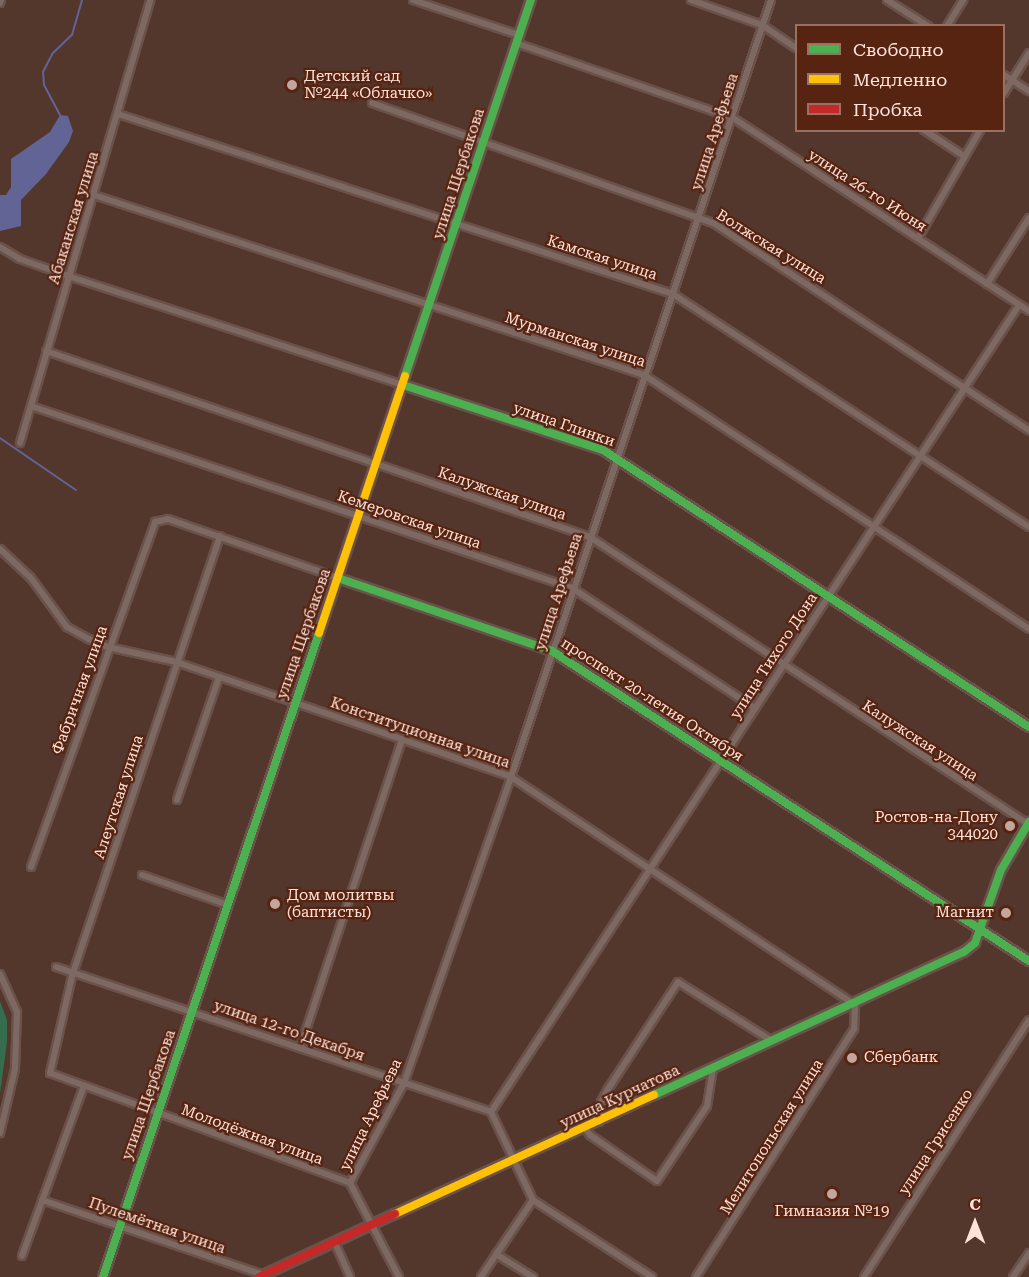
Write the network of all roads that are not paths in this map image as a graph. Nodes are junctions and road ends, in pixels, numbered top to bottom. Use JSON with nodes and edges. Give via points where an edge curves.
{"nodes":[{"id":1,"x":150,"y":0,"type":"edge"},
{"id":2,"x":413,"y":0,"type":"edge"},
{"id":3,"x":531,"y":0,"type":"edge"},
{"id":4,"x":692,"y":0,"type":"edge"},
{"id":5,"x":771,"y":0,"type":"edge"},
{"id":6,"x":887,"y":0,"type":"edge"},
{"id":7,"x":963,"y":0,"type":"edge"},
{"id":8,"x":925,"y":24,"type":"edge"},
{"id":9,"x":948,"y":24,"type":"edge"},
{"id":10,"x":762,"y":25,"type":"junction"},
{"id":11,"x":518,"y":39,"type":"junction"},
{"id":12,"x":795,"y":47,"type":"edge"},
{"id":13,"x":1029,"y":53,"type":"edge"},
{"id":14,"x":1005,"y":76,"type":"edge"},
{"id":15,"x":1011,"y":80,"type":"junction"},
{"id":16,"x":1005,"y":91,"type":"edge"},
{"id":17,"x":1029,"y":92,"type":"edge"},
{"id":18,"x":372,"y":103,"type":"dead end"},
{"id":19,"x":118,"y":114,"type":"junction"},
{"id":20,"x":733,"y":118,"type":"junction"},
{"id":21,"x":927,"y":132,"type":"edge"},
{"id":22,"x":979,"y":132,"type":"edge"},
{"id":23,"x":483,"y":142,"type":"junction"},
{"id":24,"x":964,"y":156,"type":"junction"},
{"id":25,"x":94,"y":195,"type":"junction"},
{"id":26,"x":700,"y":217,"type":"junction"},
{"id":27,"x":1029,"y":218,"type":"edge"},
{"id":28,"x":457,"y":223,"type":"junction"},
{"id":29,"x":918,"y":238,"type":"junction"},
{"id":30,"x":0,"y":247,"type":"edge"},
{"id":31,"x":68,"y":276,"type":"junction"},
{"id":32,"x":987,"y":284,"type":"junction"},
{"id":33,"x":673,"y":294,"type":"junction"},
{"id":34,"x":429,"y":305,"type":"junction"},
{"id":35,"x":1019,"y":305,"type":"junction"},
{"id":36,"x":1029,"y":311,"type":"edge"},
{"id":37,"x":46,"y":351,"type":"junction"},
{"id":38,"x":644,"y":375,"type":"junction"},
{"id":39,"x":403,"y":385,"type":"junction"},
{"id":40,"x":965,"y":387,"type":"junction"},
{"id":41,"x":31,"y":406,"type":"junction"},
{"id":42,"x":1029,"y":430,"type":"edge"},
{"id":43,"x":20,"y":443,"type":"dead end"},
{"id":44,"x":919,"y":455,"type":"junction"},
{"id":45,"x":617,"y":458,"type":"junction"},
{"id":46,"x":377,"y":463,"type":"junction"},
{"id":47,"x":359,"y":516,"type":"junction"},
{"id":48,"x":155,"y":522,"type":"joint"},
{"id":49,"x":872,"y":527,"type":"junction"},
{"id":50,"x":1029,"y":527,"type":"edge"},
{"id":51,"x":220,"y":536,"type":"junction"},
{"id":52,"x":590,"y":537,"type":"junction"},
{"id":53,"x":0,"y":549,"type":"edge"},
{"id":54,"x":338,"y":578,"type":"junction"},
{"id":55,"x":572,"y":588,"type":"junction"},
{"id":56,"x":827,"y":596,"type":"junction"},
{"id":57,"x":1029,"y":629,"type":"edge"},
{"id":58,"x":108,"y":647,"type":"junction"},
{"id":59,"x":552,"y":651,"type":"junction"},
{"id":60,"x":177,"y":662,"type":"junction"},
{"id":61,"x":783,"y":664,"type":"junction"},
{"id":62,"x":219,"y":677,"type":"junction"},
{"id":63,"x":296,"y":702,"type":"junction"},
{"id":64,"x":754,"y":708,"type":"junction"},
{"id":65,"x":1029,"y":727,"type":"edge"},
{"id":66,"x":402,"y":740,"type":"junction"},
{"id":67,"x":720,"y":760,"type":"junction"},
{"id":68,"x":511,"y":777,"type":"junction"},
{"id":69,"x":177,"y":800,"type":"dead end"},
{"id":70,"x":1028,"y":823,"type":"edge"},
{"id":71,"x":650,"y":866,"type":"junction"},
{"id":72,"x":31,"y":867,"type":"dead end"},
{"id":73,"x":142,"y":875,"type":"dead end"},
{"id":74,"x":228,"y":905,"type":"junction"},
{"id":75,"x":981,"y":929,"type":"junction"},
{"id":76,"x":1029,"y":960,"type":"edge"},
{"id":77,"x":56,"y":966,"type":"dead end"},
{"id":78,"x":73,"y":972,"type":"junction"},
{"id":79,"x":0,"y":974,"type":"edge"},
{"id":80,"x":855,"y":1005,"type":"junction"},
{"id":81,"x":192,"y":1011,"type":"junction"},
{"id":82,"x":1029,"y":1020,"type":"edge"},
{"id":83,"x":773,"y":1041,"type":"junction"},
{"id":84,"x":300,"y":1048,"type":"junction"},
{"id":85,"x":50,"y":1069,"type":"joint"},
{"id":86,"x":713,"y":1069,"type":"junction"},
{"id":87,"x":404,"y":1083,"type":"junction"},
{"id":88,"x":83,"y":1088,"type":"junction"},
{"id":89,"x":491,"y":1112,"type":"junction"},
{"id":90,"x":157,"y":1114,"type":"junction"},
{"id":91,"x":599,"y":1122,"type":"junction"},
{"id":92,"x":585,"y":1128,"type":"junction"},
{"id":93,"x":0,"y":1133,"type":"edge"},
{"id":94,"x":513,"y":1162,"type":"junction"},
{"id":95,"x":350,"y":1183,"type":"junction"},
{"id":96,"x":42,"y":1200,"type":"junction"},
{"id":97,"x":533,"y":1200,"type":"junction"},
{"id":98,"x":119,"y":1226,"type":"junction"},
{"id":99,"x":371,"y":1227,"type":"junction"},
{"id":100,"x":335,"y":1243,"type":"junction"},
{"id":101,"x":1029,"y":1253,"type":"edge"},
{"id":102,"x":496,"y":1254,"type":"junction"},
{"id":103,"x":22,"y":1256,"type":"dead end"},
{"id":104,"x":261,"y":1276,"type":"edge"},
{"id":105,"x":103,"y":1277,"type":"edge"},
{"id":106,"x":350,"y":1277,"type":"edge"},
{"id":107,"x":399,"y":1277,"type":"edge"},
{"id":108,"x":481,"y":1277,"type":"edge"},
{"id":109,"x":533,"y":1277,"type":"edge"},
{"id":110,"x":652,"y":1277,"type":"edge"},
{"id":111,"x":696,"y":1277,"type":"edge"},
{"id":112,"x":864,"y":1277,"type":"edge"},
{"id":113,"x":1013,"y":1277,"type":"edge"}],
"edges":[{"from":1,"to":19,"type":"street","name":"Абаканская улица"},
{"from":2,"to":11,"type":"street","name":"улица 26-го Июня"},
{"from":3,"to":11,"type":"street","name":"улица Щербакова"},
{"from":4,"to":10,"type":"street"},
{"from":5,"to":10,"type":"street","name":"улица Арефьева"},
{"from":6,"to":8,"type":"street"},
{"from":7,"to":9,"type":"street"},
{"from":10,"to":12,"type":"street"},
{"from":10,"to":20,"type":"street","name":"улица Арефьева"},
{"from":11,"to":20,"type":"street","name":"улица 26-го Июня"},
{"from":11,"to":23,"type":"street","name":"улица Щербакова"},
{"from":13,"to":15,"type":"street"},
{"from":14,"to":15,"type":"street"},
{"from":15,"to":16,"type":"street"},
{"from":15,"to":17,"type":"street"},
{"from":18,"to":23,"type":"street","name":"Волжская улица"},
{"from":19,"to":25,"type":"street","name":"Абаканская улица"},
{"from":19,"to":28,"type":"street","name":"Камская улица"},
{"from":20,"to":26,"type":"street","name":"улица Арефьева"},
{"from":20,"to":29,"type":"street","name":"улица 26-го Июня"},
{"from":21,"to":24,"type":"street"},
{"from":22,"to":24,"type":"street"},
{"from":23,"to":26,"type":"street","name":"Волжская улица"},
{"from":23,"to":28,"type":"street","name":"улица Щербакова"},
{"from":24,"to":29,"type":"street"},
{"from":25,"to":31,"type":"street","name":"Абаканская улица"},
{"from":25,"to":34,"type":"street","name":"Мурманская улица"},
{"from":26,"to":33,"type":"street","name":"улица Арефьева"},
{"from":26,"to":40,"type":"street","name":"Волжская улица"},
{"from":27,"to":32,"type":"street"},
{"from":28,"to":33,"type":"street","name":"Камская улица"},
{"from":28,"to":34,"type":"street","name":"улица Щербакова"},
{"from":29,"to":32,"type":"street","name":"улица 26-го Июня"},
{"from":30,"to":31,"type":"street","name":"улица Глинки","via":[[20,260]]},
{"from":31,"to":37,"type":"street","name":"Абаканская улица"},
{"from":31,"to":39,"type":"street","name":"улица Глинки"},
{"from":32,"to":35,"type":"street","name":"улица 26-го Июня"},
{"from":33,"to":38,"type":"street","name":"улица Арефьева"},
{"from":33,"to":44,"type":"street","name":"Камская улица"},
{"from":34,"to":38,"type":"street","name":"Мурманская улица"},
{"from":34,"to":39,"type":"street","name":"улица Щербакова"},
{"from":35,"to":36,"type":"street","name":"улица 26-го Июня"},
{"from":35,"to":40,"type":"street","name":"улица Тихого Дона"},
{"from":37,"to":41,"type":"street","name":"Абаканская улица"},
{"from":37,"to":46,"type":"street","name":"Калужская улица"},
{"from":38,"to":45,"type":"street","name":"улица Арефьева"},
{"from":38,"to":49,"type":"street","name":"Мурманская улица"},
{"from":39,"to":45,"type":"street","name":"улица Глинки","via":[[603,450]]},
{"from":39,"to":46,"type":"street","name":"улица Щербакова"},
{"from":40,"to":42,"type":"street","name":"Волжская улица"},
{"from":40,"to":44,"type":"street","name":"улица Тихого Дона"},
{"from":41,"to":43,"type":"street","name":"Абаканская улица"},
{"from":41,"to":47,"type":"street","name":"Кемеровская улица"},
{"from":44,"to":49,"type":"street","name":"улица Тихого Дона"},
{"from":44,"to":50,"type":"street","name":"Камская улица"},
{"from":45,"to":52,"type":"street","name":"улица Арефьева"},
{"from":45,"to":56,"type":"street","name":"улица Глинки"},
{"from":46,"to":47,"type":"street","name":"улица Щербакова"},
{"from":46,"to":52,"type":"street","name":"Калужская улица"},
{"from":47,"to":54,"type":"street","name":"улица Щербакова"},
{"from":47,"to":55,"type":"street","name":"Кемеровская улица"},
{"from":48,"to":51,"type":"street","name":"проспект 20-летия Октября","via":[[168,519]]},
{"from":48,"to":58,"type":"street","name":"Фабричная улица"},
{"from":49,"to":56,"type":"street","name":"улица Тихого Дона"},
{"from":49,"to":57,"type":"street","name":"Мурманская улица"},
{"from":51,"to":54,"type":"street","name":"проспект 20-летия Октября"},
{"from":51,"to":60,"type":"street","name":"Алеутская улица"},
{"from":52,"to":55,"type":"street","name":"улица Арефьева"},
{"from":52,"to":61,"type":"street","name":"Калужская улица"},
{"from":53,"to":58,"type":"street","name":"Конституционная улица","via":[[31,578],[67,627]]},
{"from":54,"to":59,"type":"street","name":"проспект 20-летия Октября"},
{"from":54,"to":63,"type":"street","name":"улица Щербакова"},
{"from":55,"to":59,"type":"street","name":"улица Арефьева"},
{"from":55,"to":64,"type":"street","name":"Кемеровская улица"},
{"from":56,"to":61,"type":"street","name":"улица Тихого Дона"},
{"from":56,"to":65,"type":"street","name":"улица Глинки"},
{"from":58,"to":60,"type":"street","name":"Конституционная улица"},
{"from":58,"to":72,"type":"street","name":"Фабричная улица"},
{"from":59,"to":67,"type":"street","name":"проспект 20-летия Октября"},
{"from":59,"to":68,"type":"street","name":"улица Арефьева"},
{"from":60,"to":62,"type":"street","name":"Конституционная улица"},
{"from":60,"to":78,"type":"street","name":"Алеутская улица"},
{"from":61,"to":64,"type":"street","name":"улица Тихого Дона"},
{"from":61,"to":70,"type":"street","name":"Калужская улица"},
{"from":62,"to":63,"type":"street","name":"Конституционная улица"},
{"from":62,"to":69,"type":"street"},
{"from":63,"to":66,"type":"street","name":"Конституционная улица"},
{"from":63,"to":74,"type":"street","name":"улица Щербакова"},
{"from":64,"to":67,"type":"street","name":"улица Тихого Дона"},
{"from":66,"to":68,"type":"street","name":"Конституционная улица"},
{"from":66,"to":84,"type":"street"},
{"from":67,"to":71,"type":"street","name":"улица Тихого Дона"},
{"from":67,"to":75,"type":"street","name":"проспект 20-летия Октября"},
{"from":68,"to":71,"type":"street","name":"Конституционная улица"},
{"from":68,"to":87,"type":"street","name":"улица Арефьева"},
{"from":70,"to":75,"type":"street","name":"улица Курчатова","via":[[1001,870]]},
{"from":71,"to":80,"type":"street","name":"Конституционная улица"},
{"from":71,"to":89,"type":"street","name":"улица Тихого Дона"},
{"from":73,"to":74,"type":"street"},
{"from":74,"to":81,"type":"street","name":"улица Щербакова"},
{"from":75,"to":76,"type":"street","name":"проспект 20-летия Октября"},
{"from":75,"to":80,"type":"street","name":"улица Курчатова","via":[[975,943],[964,952]]},
{"from":77,"to":78,"type":"street","name":"улица 12-го Декабря"},
{"from":78,"to":81,"type":"street","name":"улица 12-го Декабря"},
{"from":78,"to":85,"type":"street","name":"Алеутская улица"},
{"from":79,"to":93,"type":"street","via":[[17,1012],[15,1068]]},
{"from":80,"to":83,"type":"street","name":"улица Курчатова"},
{"from":80,"to":111,"type":"street","name":"Мелитопольская улица","via":[[854,1029]]},
{"from":81,"to":84,"type":"street","name":"улица 12-го Декабря"},
{"from":81,"to":90,"type":"street","name":"улица Щербакова"},
{"from":82,"to":112,"type":"street","name":"улица Грисенко"},
{"from":83,"to":86,"type":"street","name":"улица Курчатова"},
{"from":83,"to":91,"type":"street","via":[[678,982],[608,1089],[601,1102]]},
{"from":84,"to":87,"type":"street","name":"улица 12-го Декабря"},
{"from":85,"to":88,"type":"street","name":"Молодёжная улица","via":[[54,1076]]},
{"from":86,"to":91,"type":"street","name":"улица Курчатова"},
{"from":86,"to":92,"type":"street","via":[[707,1106],[657,1181]]},
{"from":87,"to":89,"type":"street","name":"улица 12-го Декабря"},
{"from":87,"to":95,"type":"street","name":"улица Арефьева"},
{"from":88,"to":90,"type":"street","name":"Молодёжная улица"},
{"from":88,"to":96,"type":"street"},
{"from":89,"to":94,"type":"street"},
{"from":90,"to":95,"type":"street","name":"Молодёжная улица"},
{"from":90,"to":98,"type":"street","name":"улица Щербакова"},
{"from":91,"to":92,"type":"street","name":"улица Курчатова"},
{"from":92,"to":94,"type":"street","name":"улица Курчатова"},
{"from":94,"to":97,"type":"street"},
{"from":94,"to":99,"type":"street","name":"улица Курчатова"},
{"from":95,"to":99,"type":"street"},
{"from":96,"to":98,"type":"street","name":"Пулемётная улица"},
{"from":96,"to":103,"type":"street"},
{"from":97,"to":102,"type":"street"},
{"from":97,"to":110,"type":"street"},
{"from":98,"to":104,"type":"street","name":"Пулемётная улица"},
{"from":98,"to":105,"type":"street","name":"улица Щербакова"},
{"from":99,"to":100,"type":"street","name":"улица Курчатова"},
{"from":99,"to":107,"type":"street"},
{"from":100,"to":104,"type":"street","name":"улица Курчатова"},
{"from":100,"to":106,"type":"street"},
{"from":101,"to":113,"type":"street"},
{"from":102,"to":108,"type":"street"},
{"from":102,"to":109,"type":"street"}]}
